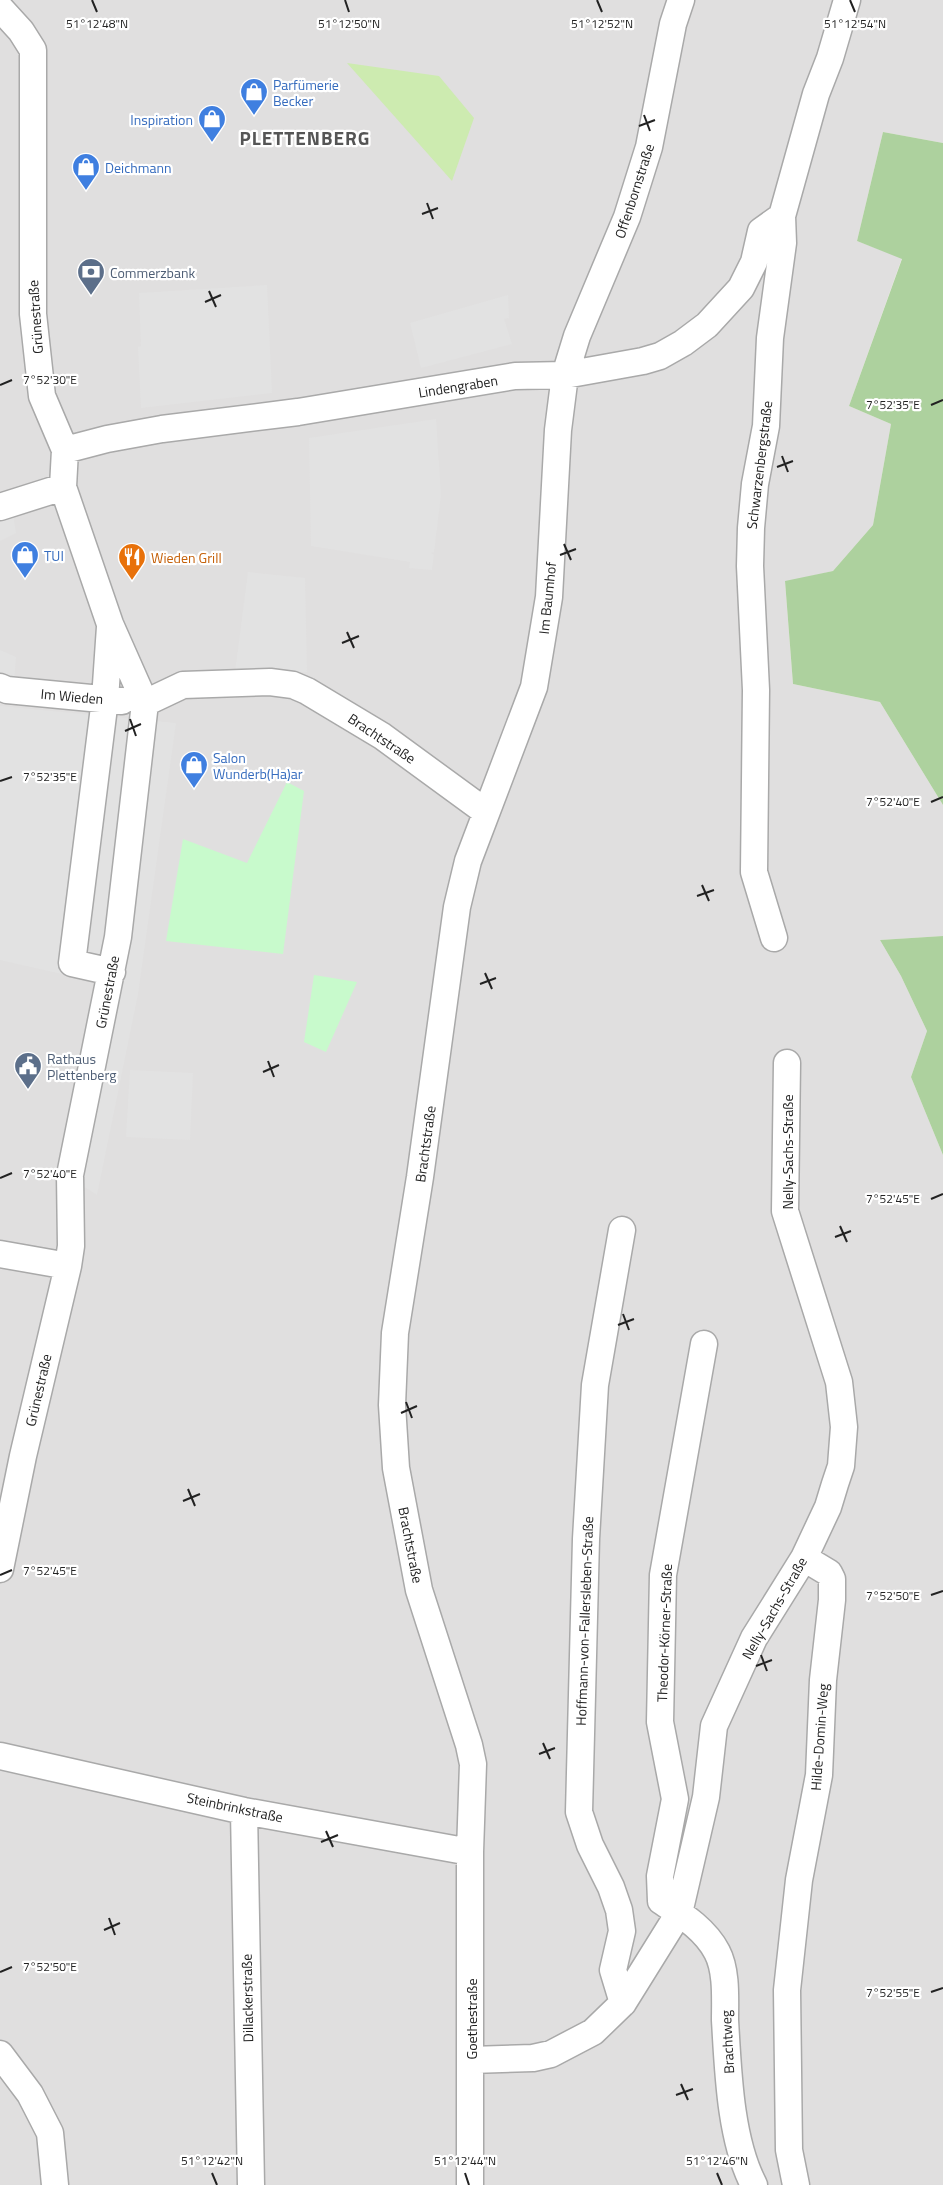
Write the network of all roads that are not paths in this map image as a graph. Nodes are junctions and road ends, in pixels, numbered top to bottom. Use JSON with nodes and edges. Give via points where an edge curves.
{"nodes":[{"id":1,"x":4,"y":0,"type":"edge"},
{"id":2,"x":681,"y":0,"type":"edge"},
{"id":3,"x":846,"y":0,"type":"edge"},
{"id":4,"x":0,"y":7,"type":"edge"},
{"id":5,"x":782,"y":216,"type":"junction"},
{"id":6,"x":565,"y":375,"type":"junction"},
{"id":7,"x":65,"y":450,"type":"junction"},
{"id":8,"x":63,"y":487,"type":"junction"},
{"id":9,"x":0,"y":507,"type":"edge"},
{"id":10,"x":110,"y":624,"type":"junction"},
{"id":11,"x":0,"y":687,"type":"edge"},
{"id":12,"x":105,"y":699,"type":"junction"},
{"id":13,"x":145,"y":703,"type":"junction"},
{"id":14,"x":486,"y":812,"type":"junction"},
{"id":15,"x":774,"y":938,"type":"dead end"},
{"id":16,"x":112,"y":972,"type":"junction"},
{"id":17,"x":787,"y":1064,"type":"dead end"},
{"id":18,"x":622,"y":1230,"type":"dead end"},
{"id":19,"x":0,"y":1254,"type":"edge"},
{"id":20,"x":68,"y":1266,"type":"junction"},
{"id":21,"x":704,"y":1344,"type":"dead end"},
{"id":22,"x":804,"y":1558,"type":"junction"},
{"id":23,"x":0,"y":1569,"type":"edge"},
{"id":24,"x":0,"y":1756,"type":"edge"},
{"id":25,"x":244,"y":1811,"type":"junction"},
{"id":26,"x":470,"y":1852,"type":"junction"},
{"id":27,"x":678,"y":1913,"type":"junction"},
{"id":28,"x":623,"y":2003,"type":"junction"},
{"id":29,"x":0,"y":2054,"type":"edge"},
{"id":30,"x":471,"y":2060,"type":"junction"},
{"id":31,"x":56,"y":2185,"type":"edge"},
{"id":32,"x":251,"y":2185,"type":"edge"},
{"id":33,"x":470,"y":2185,"type":"edge"},
{"id":34,"x":754,"y":2185,"type":"edge"},
{"id":35,"x":796,"y":2185,"type":"edge"}],
"edges":[{"from":1,"to":4,"type":"street"},
{"from":2,"to":6,"type":"street","name":"Offenbornstraße","via":[[673,24],[649,147],[627,217],[576,336]]},
{"from":3,"to":5,"type":"street","name":"Schwarzenbergstraße"},
{"from":4,"to":7,"type":"street","name":"Grünestraße","via":[[21,31],[32,50],[32,314],[42,396]]},
{"from":5,"to":6,"type":"street","name":"Lindengraben","via":[[761,231],[754,262],[741,288],[707,326],[684,343],[643,361]]},
{"from":5,"to":15,"type":"street","name":"Schwarzenbergstraße","via":[[783,243],[770,338],[766,426],[755,484],[750,566],[756,690],[754,872]]},
{"from":6,"to":7,"type":"street","name":"Lindengraben","via":[[514,376],[306,410],[162,429]]},
{"from":6,"to":14,"type":"street","name":"Im Baumhof","via":[[558,430],[549,597],[539,661],[534,686]]},
{"from":7,"to":8,"type":"street","name":"Grünestraße"},
{"from":8,"to":9,"type":"street"},
{"from":8,"to":10,"type":"street","name":"Grünestraße"},
{"from":10,"to":12,"type":"street","name":"Grünestraße"},
{"from":10,"to":13,"type":"street","name":"Grünestraße"},
{"from":11,"to":12,"type":"street","name":"Im Wieden"},
{"from":12,"to":13,"type":"street","name":"Im Wieden"},
{"from":12,"to":16,"type":"street","name":"Grünestraße","via":[[72,963]]},
{"from":13,"to":14,"type":"street","name":"Brachtstraße","via":[[184,685],[270,682],[293,685],[382,736]]},
{"from":13,"to":16,"type":"street","name":"Grünestraße"},
{"from":14,"to":26,"type":"street","name":"Brachtstraße","via":[[468,861],[449,957],[395,1333],[392,1405],[396,1468],[419,1590],[473,1764]]},
{"from":16,"to":20,"type":"street","name":"Grünestraße","via":[[70,1175],[71,1246]]},
{"from":17,"to":22,"type":"street","name":"Nelly-Sachs-Straße","via":[[785,1211],[839,1382],[844,1427],[841,1466],[828,1507]]},
{"from":18,"to":28,"type":"street","name":"Hoffmann-von-Fallersleben-Straße","via":[[596,1385],[586,1539],[579,1812],[619,1910],[622,1931],[613,1970]]},
{"from":19,"to":20,"type":"street"},
{"from":20,"to":23,"type":"street","name":"Grünestraße"},
{"from":21,"to":27,"type":"street","name":"Theodor-Körner-Straße","via":[[663,1575],[660,1722],[674,1799],[660,1876],[661,1901]]},
{"from":22,"to":27,"type":"street","name":"Nelly-Sachs-Straße","via":[[754,1638],[714,1726],[706,1797]]},
{"from":22,"to":35,"type":"street","name":"Hilde-Domin-Weg","via":[[829,1573],[832,1600],[823,1680],[819,1775],[799,1880],[788,1990],[789,2150]]},
{"from":24,"to":25,"type":"street","name":"Steinbrinkstraße"},
{"from":25,"to":26,"type":"street","name":"Steinbrinkstraße"},
{"from":25,"to":32,"type":"street","name":"Dillackerstraße"},
{"from":26,"to":30,"type":"street","name":"Goethestraße"},
{"from":27,"to":28,"type":"street","name":"Nelly-Sachs-Straße"},
{"from":27,"to":34,"type":"street","name":"Brachtweg","via":[[705,1934],[720,1959],[735,2126]]},
{"from":28,"to":30,"type":"street","name":"Nelly-Sachs-Straße","via":[[593,2032],[551,2054],[533,2058]]},
{"from":29,"to":31,"type":"street","via":[[30,2094],[50,2133]]},
{"from":30,"to":33,"type":"street","name":"Goethestraße"}]}
